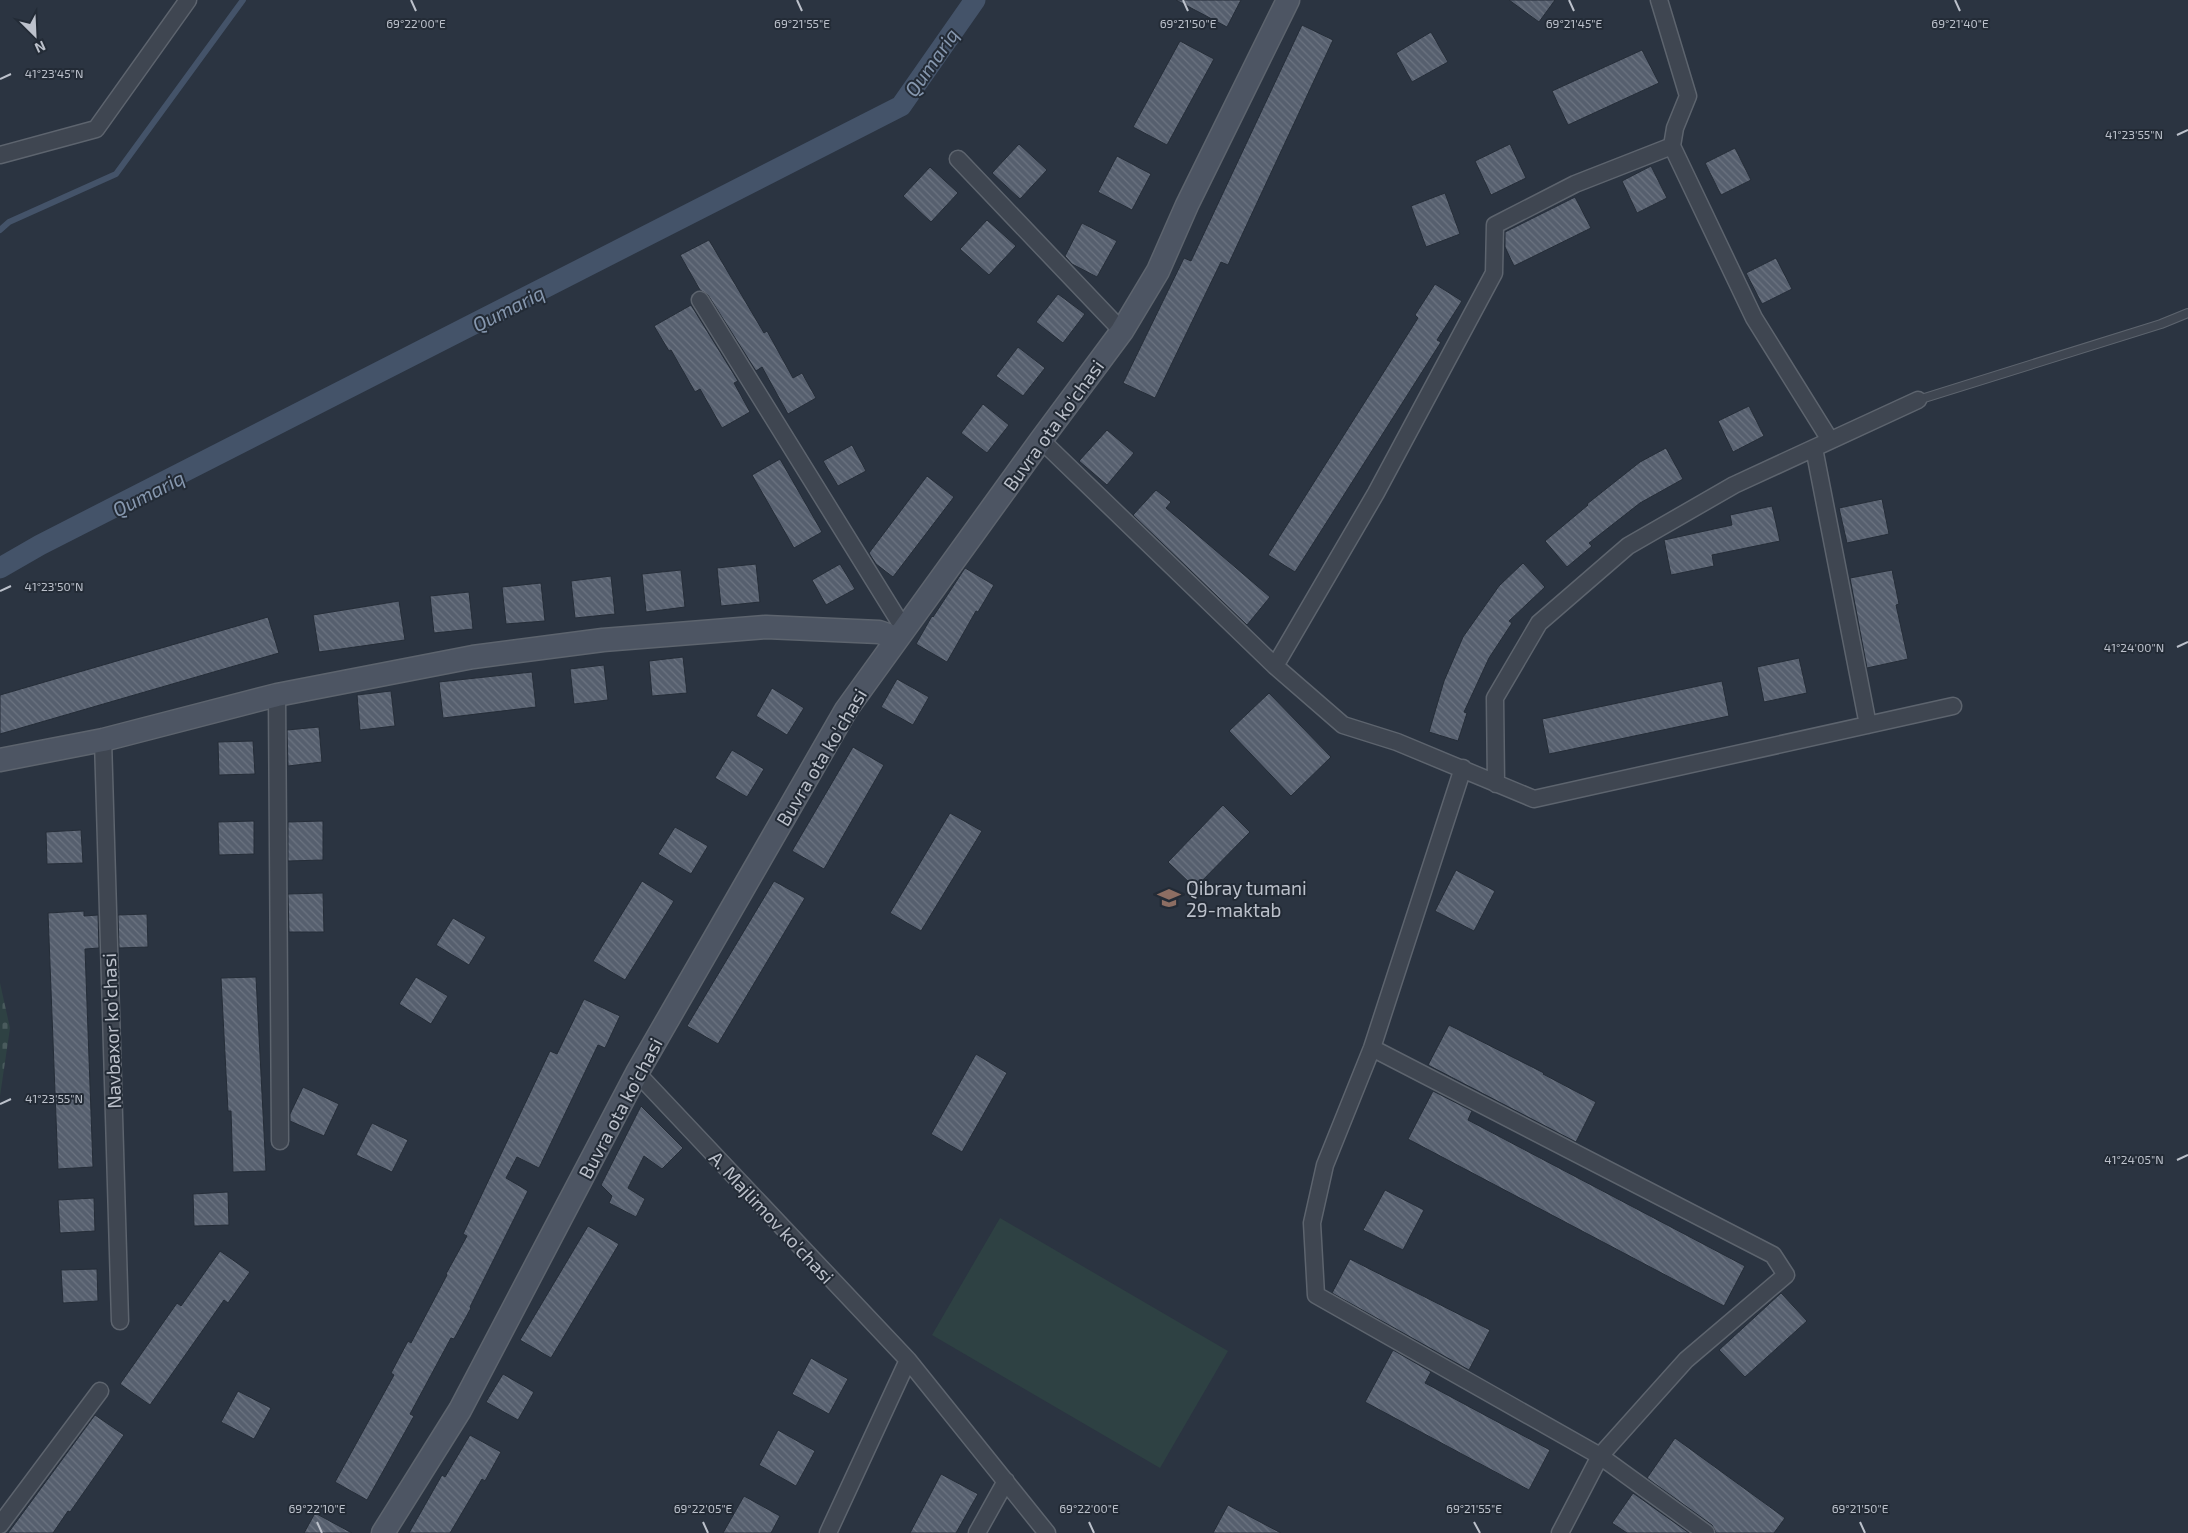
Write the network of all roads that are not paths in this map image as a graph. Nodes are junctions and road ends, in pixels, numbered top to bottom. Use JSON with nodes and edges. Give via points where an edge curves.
{"nodes":[{"id":1,"x":188,"y":0,"type":"edge"},
{"id":2,"x":1288,"y":0,"type":"edge"},
{"id":3,"x":1659,"y":0,"type":"edge"},
{"id":4,"x":1672,"y":146,"type":"junction"},
{"id":5,"x":0,"y":155,"type":"edge"},
{"id":6,"x":958,"y":159,"type":"dead end"},
{"id":7,"x":700,"y":300,"type":"dead end"},
{"id":8,"x":2188,"y":313,"type":"edge"},
{"id":9,"x":1122,"y":331,"type":"junction"},
{"id":10,"x":1918,"y":400,"type":"joint"},
{"id":11,"x":1041,"y":440,"type":"junction"},
{"id":12,"x":1830,"y":440,"type":"junction"},
{"id":13,"x":1814,"y":448,"type":"junction"},
{"id":14,"x":901,"y":633,"type":"junction"},
{"id":15,"x":1275,"y":666,"type":"junction"},
{"id":16,"x":277,"y":695,"type":"junction"},
{"id":17,"x":1953,"y":706,"type":"dead end"},
{"id":18,"x":1868,"y":726,"type":"junction"},
{"id":19,"x":103,"y":740,"type":"junction"},
{"id":20,"x":0,"y":760,"type":"edge"},
{"id":21,"x":1463,"y":768,"type":"junction"},
{"id":22,"x":1496,"y":784,"type":"junction"},
{"id":23,"x":1372,"y":1048,"type":"junction"},
{"id":24,"x":637,"y":1073,"type":"junction"},
{"id":25,"x":280,"y":1142,"type":"dead end"},
{"id":26,"x":120,"y":1321,"type":"dead end"},
{"id":27,"x":908,"y":1360,"type":"junction"},
{"id":28,"x":100,"y":1391,"type":"dead end"},
{"id":29,"x":1600,"y":1456,"type":"junction"},
{"id":30,"x":1006,"y":1481,"type":"junction"},
{"id":31,"x":0,"y":1525,"type":"edge"},
{"id":32,"x":383,"y":1533,"type":"edge"},
{"id":33,"x":828,"y":1533,"type":"edge"},
{"id":34,"x":977,"y":1533,"type":"edge"},
{"id":35,"x":1047,"y":1533,"type":"edge"},
{"id":36,"x":1560,"y":1533,"type":"edge"},
{"id":37,"x":1706,"y":1533,"type":"edge"}],
"edges":[{"from":1,"to":5,"type":"street","via":[[96,129]]},
{"from":2,"to":9,"type":"main road","name":"Buvra ota ko'chasi","via":[[1158,271]]},
{"from":3,"to":4,"type":"street","via":[[1688,96],[1675,128]]},
{"from":4,"to":12,"type":"street","via":[[1754,318]]},
{"from":4,"to":15,"type":"street","via":[[1575,184],[1495,226],[1494,273],[1376,493]]},
{"from":6,"to":9,"type":"street"},
{"from":7,"to":14,"type":"street"},
{"from":8,"to":10,"type":"lane"},
{"from":9,"to":11,"type":"main road","name":"Buvra ota ko'chasi"},
{"from":10,"to":12,"type":"street"},
{"from":11,"to":14,"type":"main road","name":"Buvra ota ko'chasi"},
{"from":11,"to":15,"type":"street"},
{"from":12,"to":13,"type":"street"},
{"from":13,"to":18,"type":"street"},
{"from":13,"to":22,"type":"street","via":[[1734,485],[1628,546],[1539,623],[1494,698]]},
{"from":14,"to":16,"type":"main road","via":[[766,627],[603,640],[473,657]]},
{"from":14,"to":24,"type":"main road","name":"Buvra ota ko'chasi","via":[[846,710]]},
{"from":15,"to":21,"type":"street","via":[[1343,724]]},
{"from":16,"to":19,"type":"main road"},
{"from":16,"to":25,"type":"street"},
{"from":17,"to":18,"type":"street"},
{"from":18,"to":22,"type":"street","via":[[1534,799]]},
{"from":19,"to":20,"type":"main road"},
{"from":19,"to":26,"type":"street","name":"Navbaxor ko'chasi"},
{"from":21,"to":22,"type":"street"},
{"from":21,"to":23,"type":"street"},
{"from":23,"to":29,"type":"street","via":[[1325,1165],[1312,1223],[1316,1295]]},
{"from":23,"to":29,"type":"street","via":[[1773,1255],[1786,1275],[1686,1360]]},
{"from":24,"to":27,"type":"street","name":"A. Majlimov ko'chasi"},
{"from":24,"to":32,"type":"main road","name":"Buvra ota ko'chasi","via":[[460,1410]]},
{"from":27,"to":30,"type":"street","name":"A. Majlimov ko'chasi"},
{"from":27,"to":33,"type":"street"},
{"from":28,"to":31,"type":"street"},
{"from":29,"to":36,"type":"street"},
{"from":29,"to":37,"type":"street"},
{"from":30,"to":34,"type":"street"},
{"from":30,"to":35,"type":"street","name":"A. Majlimov ko'chasi"}]}
